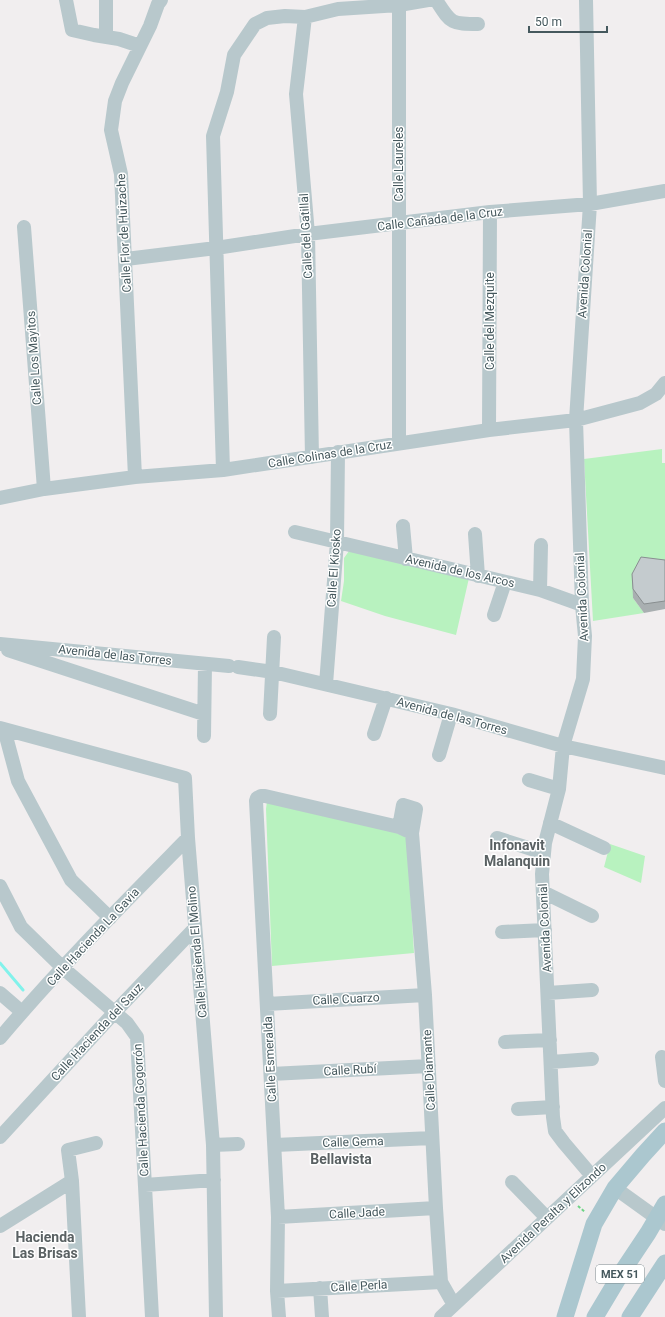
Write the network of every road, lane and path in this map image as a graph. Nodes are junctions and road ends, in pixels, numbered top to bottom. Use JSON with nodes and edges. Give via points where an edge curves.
{"nodes":[{"id":1,"x":66,"y":0,"type":"edge"},
{"id":2,"x":106,"y":0,"type":"edge"},
{"id":3,"x":160,"y":0,"type":"edge"},
{"id":4,"x":422,"y":0,"type":"edge"},
{"id":5,"x":436,"y":0,"type":"edge"},
{"id":6,"x":586,"y":0,"type":"edge"},
{"id":7,"x":380,"y":3,"type":"edge"},
{"id":8,"x":399,"y":5,"type":"junction"},
{"id":9,"x":304,"y":17,"type":"junction"},
{"id":10,"x":478,"y":24,"type":"dead end"},
{"id":11,"x":106,"y":37,"type":"junction"},
{"id":12,"x":140,"y":46,"type":"junction"},
{"id":13,"x":665,"y":191,"type":"edge"},
{"id":14,"x":590,"y":204,"type":"junction"},
{"id":15,"x":490,"y":212,"type":"junction"},
{"id":16,"x":398,"y":224,"type":"junction"},
{"id":17,"x":24,"y":227,"type":"dead end"},
{"id":18,"x":308,"y":234,"type":"junction"},
{"id":19,"x":216,"y":248,"type":"junction"},
{"id":20,"x":126,"y":259,"type":"junction"},
{"id":21,"x":661,"y":389,"type":"edge"},
{"id":22,"x":576,"y":420,"type":"junction"},
{"id":23,"x":489,"y":430,"type":"junction"},
{"id":24,"x":399,"y":442,"type":"junction"},
{"id":25,"x":338,"y":452,"type":"junction"},
{"id":26,"x":312,"y":457,"type":"junction"},
{"id":27,"x":223,"y":470,"type":"junction"},
{"id":28,"x":135,"y":478,"type":"junction"},
{"id":29,"x":44,"y":489,"type":"junction"},
{"id":30,"x":0,"y":498,"type":"edge"},
{"id":31,"x":403,"y":526,"type":"dead end"},
{"id":32,"x":295,"y":532,"type":"dead end"},
{"id":33,"x":475,"y":534,"type":"dead end"},
{"id":34,"x":337,"y":542,"type":"junction"},
{"id":35,"x":542,"y":545,"type":"dead end"},
{"id":36,"x":406,"y":559,"type":"junction"},
{"id":37,"x":478,"y":576,"type":"junction"},
{"id":38,"x":506,"y":582,"type":"junction"},
{"id":39,"x":540,"y":590,"type":"junction"},
{"id":40,"x":582,"y":605,"type":"junction"},
{"id":41,"x":494,"y":615,"type":"dead end"},
{"id":42,"x":274,"y":637,"type":"dead end"},
{"id":43,"x":0,"y":644,"type":"edge"},
{"id":44,"x":0,"y":648,"type":"edge"},
{"id":45,"x":205,"y":664,"type":"junction"},
{"id":46,"x":273,"y":672,"type":"junction"},
{"id":47,"x":326,"y":684,"type":"junction"},
{"id":48,"x":386,"y":698,"type":"junction"},
{"id":49,"x":204,"y":714,"type":"junction"},
{"id":50,"x":270,"y":714,"type":"dead end"},
{"id":51,"x":450,"y":714,"type":"junction"},
{"id":52,"x":2,"y":728,"type":"edge"},
{"id":53,"x":374,"y":734,"type":"dead end"},
{"id":54,"x":204,"y":736,"type":"dead end"},
{"id":55,"x":563,"y":746,"type":"junction"},
{"id":56,"x":439,"y":755,"type":"dead end"},
{"id":57,"x":665,"y":768,"type":"edge"},
{"id":58,"x":529,"y":780,"type":"dead end"},
{"id":59,"x":559,"y":789,"type":"junction"},
{"id":60,"x":550,"y":823,"type":"junction"},
{"id":61,"x":399,"y":827,"type":"junction"},
{"id":62,"x":412,"y":833,"type":"junction"},
{"id":63,"x":188,"y":838,"type":"junction"},
{"id":64,"x":497,"y":838,"type":"dead end"},
{"id":65,"x":604,"y":848,"type":"dead end"},
{"id":66,"x":544,"y":853,"type":"junction"},
{"id":67,"x":0,"y":886,"type":"edge"},
{"id":68,"x":543,"y":892,"type":"junction"},
{"id":69,"x":592,"y":916,"type":"dead end"},
{"id":70,"x":110,"y":918,"type":"junction"},
{"id":71,"x":195,"y":928,"type":"junction"},
{"id":72,"x":545,"y":930,"type":"junction"},
{"id":73,"x":502,"y":932,"type":"dead end"},
{"id":74,"x":63,"y":968,"type":"junction"},
{"id":75,"x":592,"y":990,"type":"dead end"},
{"id":76,"x":0,"y":993,"type":"edge"},
{"id":77,"x":548,"y":993,"type":"junction"},
{"id":78,"x":425,"y":995,"type":"junction"},
{"id":79,"x":267,"y":1004,"type":"junction"},
{"id":80,"x":22,"y":1012,"type":"junction"},
{"id":81,"x":114,"y":1013,"type":"junction"},
{"id":82,"x":0,"y":1038,"type":"edge"},
{"id":83,"x":550,"y":1040,"type":"junction"},
{"id":84,"x":505,"y":1042,"type":"dead end"},
{"id":85,"x":662,"y":1058,"type":"dead end"},
{"id":86,"x":592,"y":1059,"type":"dead end"},
{"id":87,"x":551,"y":1062,"type":"junction"},
{"id":88,"x":429,"y":1066,"type":"junction"},
{"id":89,"x":271,"y":1074,"type":"junction"},
{"id":90,"x":665,"y":1081,"type":"edge"},
{"id":91,"x":553,"y":1107,"type":"junction"},
{"id":92,"x":665,"y":1108,"type":"edge"},
{"id":93,"x":518,"y":1109,"type":"dead end"},
{"id":94,"x":665,"y":1131,"type":"edge"},
{"id":95,"x":0,"y":1137,"type":"edge"},
{"id":96,"x":432,"y":1138,"type":"junction"},
{"id":97,"x":96,"y":1143,"type":"dead end"},
{"id":98,"x":238,"y":1144,"type":"dead end"},
{"id":99,"x":213,"y":1145,"type":"junction"},
{"id":100,"x":275,"y":1145,"type":"junction"},
{"id":101,"x":592,"y":1176,"type":"junction"},
{"id":102,"x":214,"y":1180,"type":"junction"},
{"id":103,"x":72,"y":1181,"type":"junction"},
{"id":104,"x":512,"y":1182,"type":"dead end"},
{"id":105,"x":145,"y":1185,"type":"junction"},
{"id":106,"x":615,"y":1188,"type":"junction"},
{"id":107,"x":664,"y":1206,"type":"edge"},
{"id":108,"x":436,"y":1208,"type":"junction"},
{"id":109,"x":278,"y":1217,"type":"junction"},
{"id":110,"x":547,"y":1218,"type":"junction"},
{"id":111,"x":665,"y":1224,"type":"edge"},
{"id":112,"x":0,"y":1226,"type":"edge"},
{"id":113,"x":665,"y":1263,"type":"edge"},
{"id":114,"x":441,"y":1282,"type":"junction"},
{"id":115,"x":320,"y":1288,"type":"junction"},
{"id":116,"x":277,"y":1291,"type":"junction"},
{"id":117,"x":454,"y":1305,"type":"junction"},
{"id":118,"x":79,"y":1317,"type":"edge"},
{"id":119,"x":152,"y":1317,"type":"edge"},
{"id":120,"x":216,"y":1317,"type":"edge"},
{"id":121,"x":279,"y":1317,"type":"edge"},
{"id":122,"x":322,"y":1317,"type":"edge"},
{"id":123,"x":441,"y":1317,"type":"edge"},
{"id":124,"x":565,"y":1317,"type":"edge"},
{"id":125,"x":595,"y":1317,"type":"edge"},
{"id":126,"x":630,"y":1317,"type":"edge"}],
"edges":[{"from":1,"to":11,"type":"street","via":[[72,30]]},
{"from":2,"to":11,"type":"street"},
{"from":3,"to":12,"type":"street","name":"Calle Flor de Huizache"},
{"from":4,"to":8,"type":"street"},
{"from":5,"to":10,"type":"street","via":[[454,23]]},
{"from":6,"to":14,"type":"street","name":"Avenida Colonial"},
{"from":7,"to":8,"type":"street"},
{"from":7,"to":9,"type":"street"},
{"from":8,"to":16,"type":"street","name":"Calle Laureles"},
{"from":9,"to":18,"type":"street","name":"Calle del Gatillal","via":[[296,94]]},
{"from":9,"to":19,"type":"street","via":[[267,18],[255,24],[234,56],[227,92],[213,136]]},
{"from":11,"to":12,"type":"street"},
{"from":12,"to":20,"type":"street","name":"Calle Flor de Huizache","via":[[114,101],[112,130],[122,174]]},
{"from":13,"to":14,"type":"street","name":"Calle Cañada de la Cruz"},
{"from":14,"to":15,"type":"street","name":"Calle Cañada de la Cruz"},
{"from":14,"to":22,"type":"street","name":"Avenida Colonial"},
{"from":15,"to":16,"type":"street","name":"Calle Cañada de la Cruz"},
{"from":15,"to":23,"type":"street","name":"Calle del Mezquite"},
{"from":16,"to":18,"type":"street","name":"Calle Cañada de la Cruz"},
{"from":16,"to":24,"type":"street","name":"Calle Laureles"},
{"from":17,"to":29,"type":"street","name":"Calle Los Mayitos"},
{"from":18,"to":19,"type":"street","name":"Calle Cañada de la Cruz"},
{"from":18,"to":26,"type":"street","name":"Calle del Gatillal"},
{"from":19,"to":20,"type":"street","name":"Calle Cañada de la Cruz"},
{"from":19,"to":27,"type":"street"},
{"from":20,"to":28,"type":"street","name":"Calle Flor de Huizache"},
{"from":21,"to":22,"type":"street","name":"Calle Colinas de la Cruz","via":[[640,404]]},
{"from":22,"to":23,"type":"street","name":"Calle Colinas de la Cruz"},
{"from":22,"to":40,"type":"street","name":"Avenida Colonial"},
{"from":23,"to":24,"type":"street","name":"Calle Colinas de la Cruz"},
{"from":24,"to":25,"type":"street","name":"Calle Colinas de la Cruz"},
{"from":25,"to":26,"type":"street","name":"Calle Colinas de la Cruz"},
{"from":25,"to":34,"type":"street","name":"Calle El Kiosko"},
{"from":26,"to":27,"type":"street","name":"Calle Colinas de la Cruz"},
{"from":27,"to":28,"type":"street","name":"Calle Colinas de la Cruz"},
{"from":28,"to":29,"type":"street","name":"Calle Colinas de la Cruz"},
{"from":29,"to":30,"type":"street","name":"Calle Colinas de la Cruz"},
{"from":31,"to":36,"type":"street"},
{"from":32,"to":34,"type":"street","name":"Avenida de los Arcos"},
{"from":33,"to":37,"type":"street"},
{"from":34,"to":36,"type":"street","name":"Avenida de los Arcos"},
{"from":34,"to":47,"type":"street","name":"Calle El Kiosko"},
{"from":35,"to":39,"type":"street"},
{"from":36,"to":37,"type":"street","name":"Avenida de los Arcos"},
{"from":37,"to":38,"type":"street","name":"Avenida de los Arcos"},
{"from":38,"to":39,"type":"street","name":"Avenida de los Arcos"},
{"from":38,"to":41,"type":"street"},
{"from":39,"to":40,"type":"street","name":"Avenida de los Arcos"},
{"from":40,"to":55,"type":"street","name":"Avenida Colonial","via":[[585,636],[583,679]]},
{"from":42,"to":46,"type":"street"},
{"from":43,"to":45,"type":"street","name":"Avenida de las Torres"},
{"from":44,"to":49,"type":"street"},
{"from":45,"to":46,"type":"street","name":"Avenida de las Torres"},
{"from":45,"to":49,"type":"street"},
{"from":46,"to":47,"type":"street","name":"Avenida de las Torres"},
{"from":46,"to":50,"type":"street"},
{"from":47,"to":48,"type":"street","name":"Avenida de las Torres"},
{"from":48,"to":51,"type":"street","name":"Avenida de las Torres"},
{"from":48,"to":53,"type":"street"},
{"from":49,"to":54,"type":"street"},
{"from":51,"to":55,"type":"street","name":"Avenida de las Torres"},
{"from":51,"to":56,"type":"street"},
{"from":52,"to":63,"type":"street","name":"Calle Hacienda El Molino","via":[[185,778]]},
{"from":52,"to":70,"type":"street","via":[[18,781],[71,880]]},
{"from":55,"to":57,"type":"street","name":"Avenida de las Torres"},
{"from":55,"to":59,"type":"street","name":"Avenida Colonial"},
{"from":58,"to":59,"type":"street"},
{"from":59,"to":60,"type":"street","name":"Avenida Colonial"},
{"from":60,"to":65,"type":"street"},
{"from":60,"to":66,"type":"street","name":"Avenida Colonial"},
{"from":61,"to":62,"type":"street"},
{"from":61,"to":62,"type":"street","name":"Calle Diamante","via":[[402,805],[416,809]]},
{"from":61,"to":79,"type":"street","name":"Calle Esmeralda","via":[[265,796],[257,798]]},
{"from":62,"to":78,"type":"street","name":"Calle Diamante"},
{"from":63,"to":70,"type":"street","name":"Calle Hacienda La Gavia"},
{"from":63,"to":71,"type":"street","name":"Calle Hacienda El Molino"},
{"from":64,"to":66,"type":"street"},
{"from":66,"to":68,"type":"street","name":"Avenida Colonial"},
{"from":67,"to":74,"type":"street","name":"Calle Hacienda Gogorrón","via":[[21,927]]},
{"from":68,"to":69,"type":"street"},
{"from":68,"to":72,"type":"street","name":"Avenida Colonial"},
{"from":70,"to":74,"type":"street","name":"Calle Hacienda La Gavia"},
{"from":71,"to":81,"type":"street","name":"Calle Hacienda del Sauz"},
{"from":71,"to":99,"type":"street","name":"Calle Hacienda El Molino"},
{"from":72,"to":73,"type":"street"},
{"from":72,"to":77,"type":"street","name":"Avenida Colonial"},
{"from":74,"to":80,"type":"street","name":"Calle Hacienda La Gavia"},
{"from":74,"to":81,"type":"street","name":"Calle Hacienda Gogorrón"},
{"from":75,"to":77,"type":"street"},
{"from":76,"to":80,"type":"street"},
{"from":77,"to":83,"type":"street","name":"Avenida Colonial"},
{"from":78,"to":79,"type":"street","name":"Calle Cuarzo"},
{"from":78,"to":88,"type":"street","name":"Calle Diamante"},
{"from":79,"to":89,"type":"street","name":"Calle Esmeralda"},
{"from":80,"to":82,"type":"street","name":"Calle Hacienda La Gavia"},
{"from":81,"to":95,"type":"street","name":"Calle Hacienda del Sauz"},
{"from":81,"to":105,"type":"street","name":"Calle Hacienda Gogorrón","via":[[127,1023],[137,1037]]},
{"from":83,"to":84,"type":"street"},
{"from":83,"to":87,"type":"street","name":"Avenida Colonial"},
{"from":85,"to":90,"type":"street"},
{"from":86,"to":87,"type":"street"},
{"from":87,"to":91,"type":"street","name":"Avenida Colonial"},
{"from":88,"to":89,"type":"street","name":"Calle Rubí"},
{"from":88,"to":96,"type":"street","name":"Calle Diamante"},
{"from":89,"to":100,"type":"street","name":"Calle Esmeralda"},
{"from":91,"to":93,"type":"street"},
{"from":91,"to":101,"type":"street","name":"Avenida Colonial","via":[[555,1131]]},
{"from":92,"to":101,"type":"street","name":"Avenida Peralta y Elizondo"},
{"from":94,"to":106,"type":"main road"},
{"from":96,"to":100,"type":"street","name":"Calle Gema"},
{"from":96,"to":108,"type":"street","name":"Calle Diamante"},
{"from":97,"to":103,"type":"street","via":[[68,1150]]},
{"from":98,"to":99,"type":"street"},
{"from":99,"to":102,"type":"street","name":"Calle Hacienda El Molino"},
{"from":100,"to":109,"type":"street","name":"Calle Esmeralda"},
{"from":101,"to":110,"type":"street","name":"Avenida Peralta y Elizondo"},
{"from":102,"to":105,"type":"street"},
{"from":102,"to":120,"type":"street","name":"Calle Hacienda El Molino"},
{"from":103,"to":112,"type":"street"},
{"from":103,"to":118,"type":"street"},
{"from":104,"to":110,"type":"street"},
{"from":105,"to":119,"type":"street","name":"Calle Hacienda Gogorrón"},
{"from":106,"to":111,"type":"street"},
{"from":106,"to":124,"type":"main road","via":[[594,1224]]},
{"from":107,"to":125,"type":"main road","number":"MEX 51"},
{"from":108,"to":109,"type":"street","name":"Calle Jade"},
{"from":108,"to":114,"type":"street","name":"Calle Diamante"},
{"from":109,"to":116,"type":"street","name":"Calle Esmeralda"},
{"from":110,"to":117,"type":"street","name":"Avenida Peralta y Elizondo"},
{"from":113,"to":126,"type":"main road","number":"MEX 51"},
{"from":114,"to":115,"type":"street","name":"Calle Perla"},
{"from":114,"to":117,"type":"street","name":"Calle Diamante"},
{"from":115,"to":116,"type":"street","name":"Calle Perla"},
{"from":115,"to":122,"type":"street"},
{"from":116,"to":121,"type":"street","name":"Calle Esmeralda"},
{"from":117,"to":123,"type":"street","name":"Avenida Peralta y Elizondo"}]}
